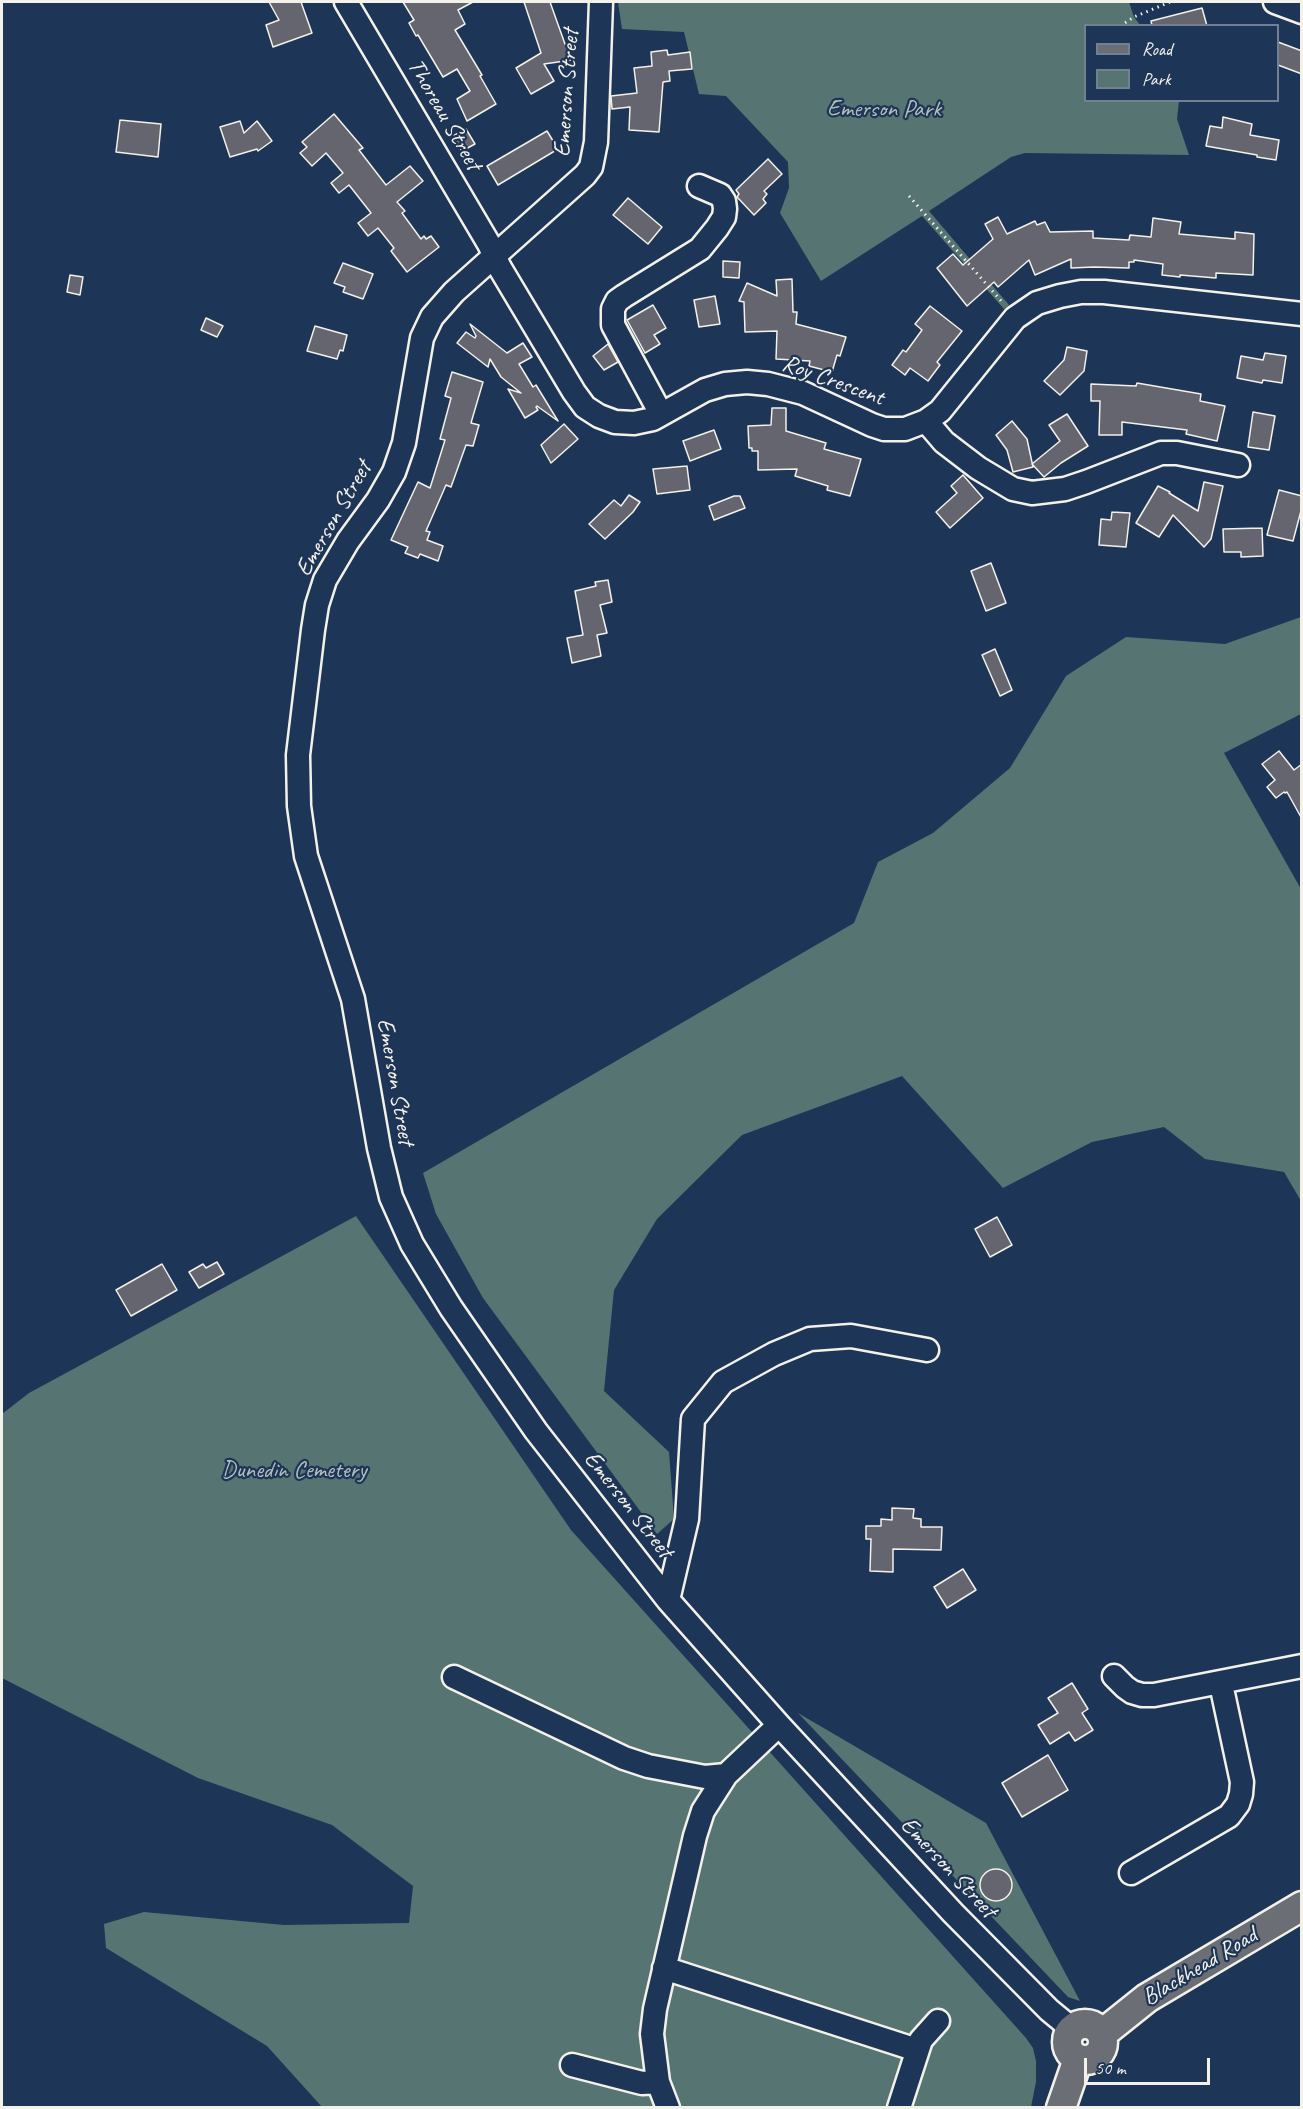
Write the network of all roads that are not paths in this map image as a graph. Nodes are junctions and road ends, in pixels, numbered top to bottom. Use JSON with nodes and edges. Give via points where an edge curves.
{"nodes":[{"id":1,"x":346,"y":2,"type":"edge"},
{"id":2,"x":601,"y":2,"type":"edge"},
{"id":3,"x":1275,"y":2,"type":"edge"},
{"id":4,"x":1302,"y":12,"type":"edge"},
{"id":5,"x":699,"y":186,"type":"dead end"},
{"id":6,"x":495,"y":256,"type":"junction"},
{"id":7,"x":1302,"y":314,"type":"edge"},
{"id":8,"x":661,"y":414,"type":"junction"},
{"id":9,"x":926,"y":421,"type":"junction"},
{"id":10,"x":1238,"y":465,"type":"dead end"},
{"id":11,"x":927,"y":1350,"type":"dead end"},
{"id":12,"x":668,"y":1599,"type":"junction"},
{"id":13,"x":1302,"y":1666,"type":"edge"},
{"id":14,"x":1114,"y":1676,"type":"dead end"},
{"id":15,"x":454,"y":1677,"type":"dead end"},
{"id":16,"x":1221,"y":1684,"type":"junction"},
{"id":17,"x":780,"y":1725,"type":"junction"},
{"id":18,"x":726,"y":1775,"type":"junction"},
{"id":19,"x":1131,"y":1873,"type":"dead end"},
{"id":20,"x":1302,"y":1906,"type":"edge"},
{"id":21,"x":664,"y":1968,"type":"junction"},
{"id":22,"x":938,"y":2021,"type":"dead end"},
{"id":23,"x":1072,"y":2029,"type":"junction"},
{"id":24,"x":1102,"y":2034,"type":"junction"},
{"id":25,"x":917,"y":2050,"type":"junction"},
{"id":26,"x":1078,"y":2059,"type":"junction"},
{"id":27,"x":572,"y":2065,"type":"dead end"},
{"id":28,"x":658,"y":2082,"type":"junction"},
{"id":29,"x":668,"y":2108,"type":"edge"},
{"id":30,"x":899,"y":2108,"type":"edge"},
{"id":31,"x":1060,"y":2108,"type":"edge"}],
"edges":[{"from":1,"to":6,"type":"street","name":"Thoreau Street"},
{"from":2,"to":6,"type":"street","name":"Emerson Street","via":[[596,142],[591,167]]},
{"from":3,"to":4,"type":"street"},
{"from":5,"to":8,"type":"street","via":[[720,195],[724,201],[724,217],[717,228],[700,249],[624,296],[614,309],[613,325]]},
{"from":6,"to":8,"type":"street","name":"Roy Crescent","via":[[585,406],[615,422],[634,423]]},
{"from":6,"to":12,"type":"street","name":"Emerson Street","via":[[441,305],[425,328],[404,442],[394,472],[326,580],[317,605],[300,730],[301,831],[353,999],[384,1173],[409,1236],[508,1393]]},
{"from":7,"to":9,"type":"street","name":"Roy Crescent","via":[[1104,292],[1060,296],[1037,303],[1015,318],[952,398]]},
{"from":8,"to":9,"type":"street","name":"Roy Crescent","via":[[705,390],[747,382],[803,393],[884,429],[905,429]]},
{"from":9,"to":10,"type":"street","via":[[944,442],[978,468],[1013,489],[1032,493],[1065,489],[1161,453]]},
{"from":11,"to":12,"type":"street","via":[[851,1336],[810,1339],[723,1382],[693,1419],[687,1519]]},
{"from":12,"to":17,"type":"street","name":"Emerson Street"},
{"from":13,"to":16,"type":"street"},
{"from":14,"to":16,"type":"street","via":[[1142,1695]]},
{"from":15,"to":18,"type":"street","via":[[624,1758],[705,1777]]},
{"from":16,"to":19,"type":"street","via":[[1242,1782],[1238,1804],[1228,1816]]},
{"from":17,"to":18,"type":"street"},
{"from":17,"to":23,"type":"street","name":"Emerson Street","via":[[970,1931]]},
{"from":18,"to":21,"type":"street","via":[[703,1811]]},
{"from":20,"to":24,"type":"main road","name":"Blackhead Road","via":[[1147,1998]]},
{"from":21,"to":25,"type":"street"},
{"from":21,"to":28,"type":"street","via":[[652,2034]]},
{"from":22,"to":25,"type":"street"},
{"from":23,"to":24,"type":"main road","via":[[1088,2024]]},
{"from":23,"to":26,"type":"main road","via":[[1067,2045]]},
{"from":24,"to":26,"type":"main road","via":[[1103,2046],[1096,2056]]},
{"from":25,"to":30,"type":"street"},
{"from":26,"to":31,"type":"main road"},
{"from":27,"to":28,"type":"street","via":[[642,2083]]},
{"from":28,"to":29,"type":"street"}]}
